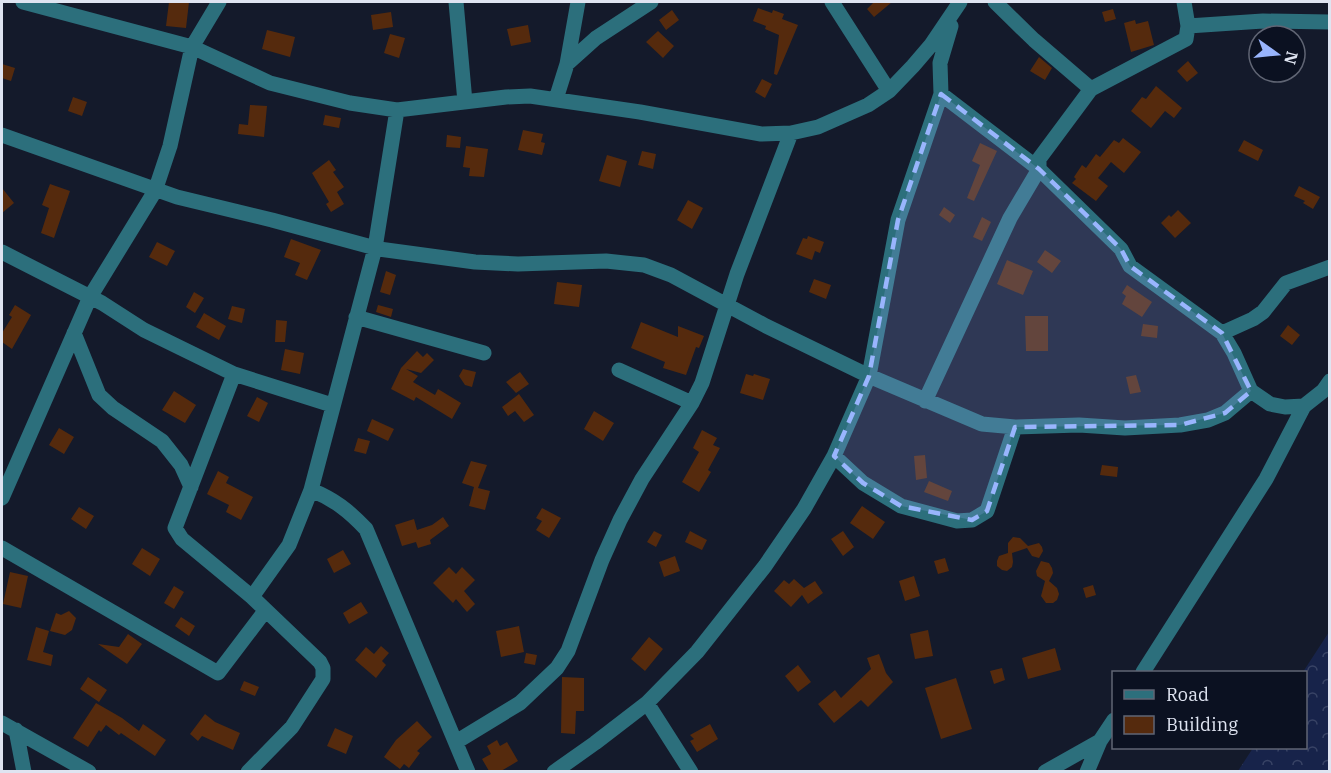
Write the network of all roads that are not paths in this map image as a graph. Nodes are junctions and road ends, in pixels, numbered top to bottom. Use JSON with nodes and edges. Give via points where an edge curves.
{"nodes":[{"id":1,"x":23,"y":2,"type":"edge"},
{"id":2,"x":219,"y":2,"type":"edge"},
{"id":3,"x":456,"y":2,"type":"edge"},
{"id":4,"x":578,"y":2,"type":"edge"},
{"id":5,"x":651,"y":2,"type":"edge"},
{"id":6,"x":832,"y":2,"type":"edge"},
{"id":7,"x":994,"y":2,"type":"edge"},
{"id":8,"x":1184,"y":2,"type":"edge"},
{"id":9,"x":958,"y":6,"type":"edge"},
{"id":10,"x":1329,"y":22,"type":"edge"},
{"id":11,"x":1188,"y":26,"type":"junction"},
{"id":12,"x":192,"y":47,"type":"junction"},
{"id":13,"x":567,"y":64,"type":"junction"},
{"id":14,"x":1090,"y":89,"type":"junction"},
{"id":15,"x":889,"y":91,"type":"junction"},
{"id":16,"x":941,"y":94,"type":"junction"},
{"id":17,"x":556,"y":99,"type":"junction"},
{"id":18,"x":465,"y":102,"type":"junction"},
{"id":19,"x":397,"y":110,"type":"junction"},
{"id":20,"x":791,"y":133,"type":"junction"},
{"id":21,"x":2,"y":135,"type":"edge"},
{"id":22,"x":1039,"y":169,"type":"junction"},
{"id":23,"x":155,"y":190,"type":"junction"},
{"id":24,"x":375,"y":248,"type":"junction"},
{"id":25,"x":2,"y":252,"type":"edge"},
{"id":26,"x":1329,"y":267,"type":"edge"},
{"id":27,"x":90,"y":297,"type":"junction"},
{"id":28,"x":727,"y":304,"type":"junction"},
{"id":29,"x":356,"y":316,"type":"junction"},
{"id":30,"x":74,"y":333,"type":"junction"},
{"id":31,"x":1222,"y":333,"type":"junction"},
{"id":32,"x":484,"y":353,"type":"dead end"},
{"id":33,"x":619,"y":370,"type":"dead end"},
{"id":34,"x":234,"y":374,"type":"junction"},
{"id":35,"x":869,"y":376,"type":"junction"},
{"id":36,"x":1329,"y":381,"type":"edge"},
{"id":37,"x":1251,"y":391,"type":"junction"},
{"id":38,"x":925,"y":401,"type":"junction"},
{"id":39,"x":692,"y":403,"type":"junction"},
{"id":40,"x":332,"y":405,"type":"junction"},
{"id":41,"x":1304,"y":406,"type":"junction"},
{"id":42,"x":1016,"y":427,"type":"junction"},
{"id":43,"x":834,"y":456,"type":"junction"},
{"id":44,"x":191,"y":487,"type":"junction"},
{"id":45,"x":311,"y":490,"type":"junction"},
{"id":46,"x":2,"y":498,"type":"edge"},
{"id":47,"x":2,"y":548,"type":"edge"},
{"id":48,"x":252,"y":597,"type":"junction"},
{"id":49,"x":265,"y":611,"type":"junction"},
{"id":50,"x":1144,"y":671,"type":"edge"},
{"id":51,"x":647,"y":703,"type":"junction"},
{"id":52,"x":1112,"y":722,"type":"edge"},
{"id":53,"x":2,"y":723,"type":"edge"},
{"id":54,"x":16,"y":730,"type":"junction"},
{"id":55,"x":1100,"y":741,"type":"junction"},
{"id":56,"x":456,"y":742,"type":"junction"},
{"id":57,"x":24,"y":771,"type":"edge"},
{"id":58,"x":89,"y":771,"type":"edge"},
{"id":59,"x":248,"y":771,"type":"edge"},
{"id":60,"x":468,"y":771,"type":"edge"},
{"id":61,"x":554,"y":771,"type":"edge"},
{"id":62,"x":690,"y":771,"type":"edge"},
{"id":63,"x":1045,"y":771,"type":"edge"},
{"id":64,"x":1087,"y":771,"type":"edge"}],
"edges":[{"from":1,"to":12,"type":"street"},
{"from":2,"to":12,"type":"street"},
{"from":3,"to":18,"type":"street"},
{"from":4,"to":13,"type":"street"},
{"from":5,"to":13,"type":"street","via":[[596,38]]},
{"from":6,"to":15,"type":"street"},
{"from":7,"to":14,"type":"street"},
{"from":8,"to":11,"type":"street"},
{"from":9,"to":15,"type":"street","via":[[932,45]]},
{"from":9,"to":16,"type":"street","via":[[940,63]]},
{"from":10,"to":11,"type":"street"},
{"from":11,"to":14,"type":"street","via":[[1180,43]]},
{"from":12,"to":19,"type":"street","via":[[270,83],[350,104]]},
{"from":12,"to":23,"type":"street","via":[[170,146]]},
{"from":13,"to":17,"type":"street"},
{"from":14,"to":22,"type":"street","via":[[1040,159]]},
{"from":15,"to":20,"type":"street","via":[[846,116]]},
{"from":16,"to":22,"type":"street"},
{"from":16,"to":35,"type":"street","via":[[898,220]]},
{"from":17,"to":18,"type":"street","via":[[530,96]]},
{"from":17,"to":20,"type":"street","via":[[761,134]]},
{"from":18,"to":19,"type":"street"},
{"from":19,"to":24,"type":"street"},
{"from":20,"to":28,"type":"street"},
{"from":21,"to":23,"type":"street"},
{"from":22,"to":31,"type":"street","via":[[1121,249],[1130,266]]},
{"from":22,"to":38,"type":"street","via":[[1011,218]]},
{"from":23,"to":24,"type":"street"},
{"from":23,"to":27,"type":"street"},
{"from":24,"to":28,"type":"street","via":[[475,262],[606,261],[644,265]]},
{"from":24,"to":29,"type":"street"},
{"from":25,"to":27,"type":"street"},
{"from":26,"to":31,"type":"street","via":[[1286,283],[1263,312]]},
{"from":27,"to":30,"type":"street"},
{"from":27,"to":34,"type":"street","via":[[144,330]]},
{"from":28,"to":35,"type":"street"},
{"from":28,"to":39,"type":"street","via":[[706,374]]},
{"from":29,"to":32,"type":"street"},
{"from":29,"to":40,"type":"street"},
{"from":30,"to":44,"type":"street","via":[[99,395],[162,441]]},
{"from":30,"to":46,"type":"street"},
{"from":31,"to":37,"type":"street"},
{"from":33,"to":39,"type":"street"},
{"from":34,"to":40,"type":"street"},
{"from":34,"to":44,"type":"street"},
{"from":35,"to":38,"type":"street"},
{"from":35,"to":43,"type":"street"},
{"from":36,"to":41,"type":"street"},
{"from":37,"to":41,"type":"street","via":[[1270,404]]},
{"from":37,"to":42,"type":"street","via":[[1225,413],[1180,425]]},
{"from":38,"to":42,"type":"street","via":[[982,424]]},
{"from":39,"to":56,"type":"street","via":[[620,520],[575,634],[557,668],[520,703]]},
{"from":40,"to":45,"type":"street"},
{"from":41,"to":50,"type":"street","via":[[1266,479]]},
{"from":42,"to":43,"type":"street","via":[[987,511],[972,520],[957,521],[901,506],[863,483]]},
{"from":43,"to":51,"type":"street","via":[[765,566],[697,652]]},
{"from":44,"to":48,"type":"street","via":[[176,521],[178,534]]},
{"from":45,"to":48,"type":"street","via":[[289,545]]},
{"from":45,"to":56,"type":"street","via":[[346,509],[366,529]]},
{"from":47,"to":49,"type":"street","via":[[218,673]]},
{"from":48,"to":49,"type":"street"},
{"from":49,"to":59,"type":"street","via":[[320,662],[323,679],[291,727]]},
{"from":51,"to":61,"type":"street"},
{"from":51,"to":62,"type":"street"},
{"from":52,"to":55,"type":"street"},
{"from":53,"to":54,"type":"street"},
{"from":54,"to":57,"type":"street"},
{"from":54,"to":58,"type":"street"},
{"from":55,"to":63,"type":"street"},
{"from":55,"to":64,"type":"street"},
{"from":56,"to":60,"type":"street"}]}
